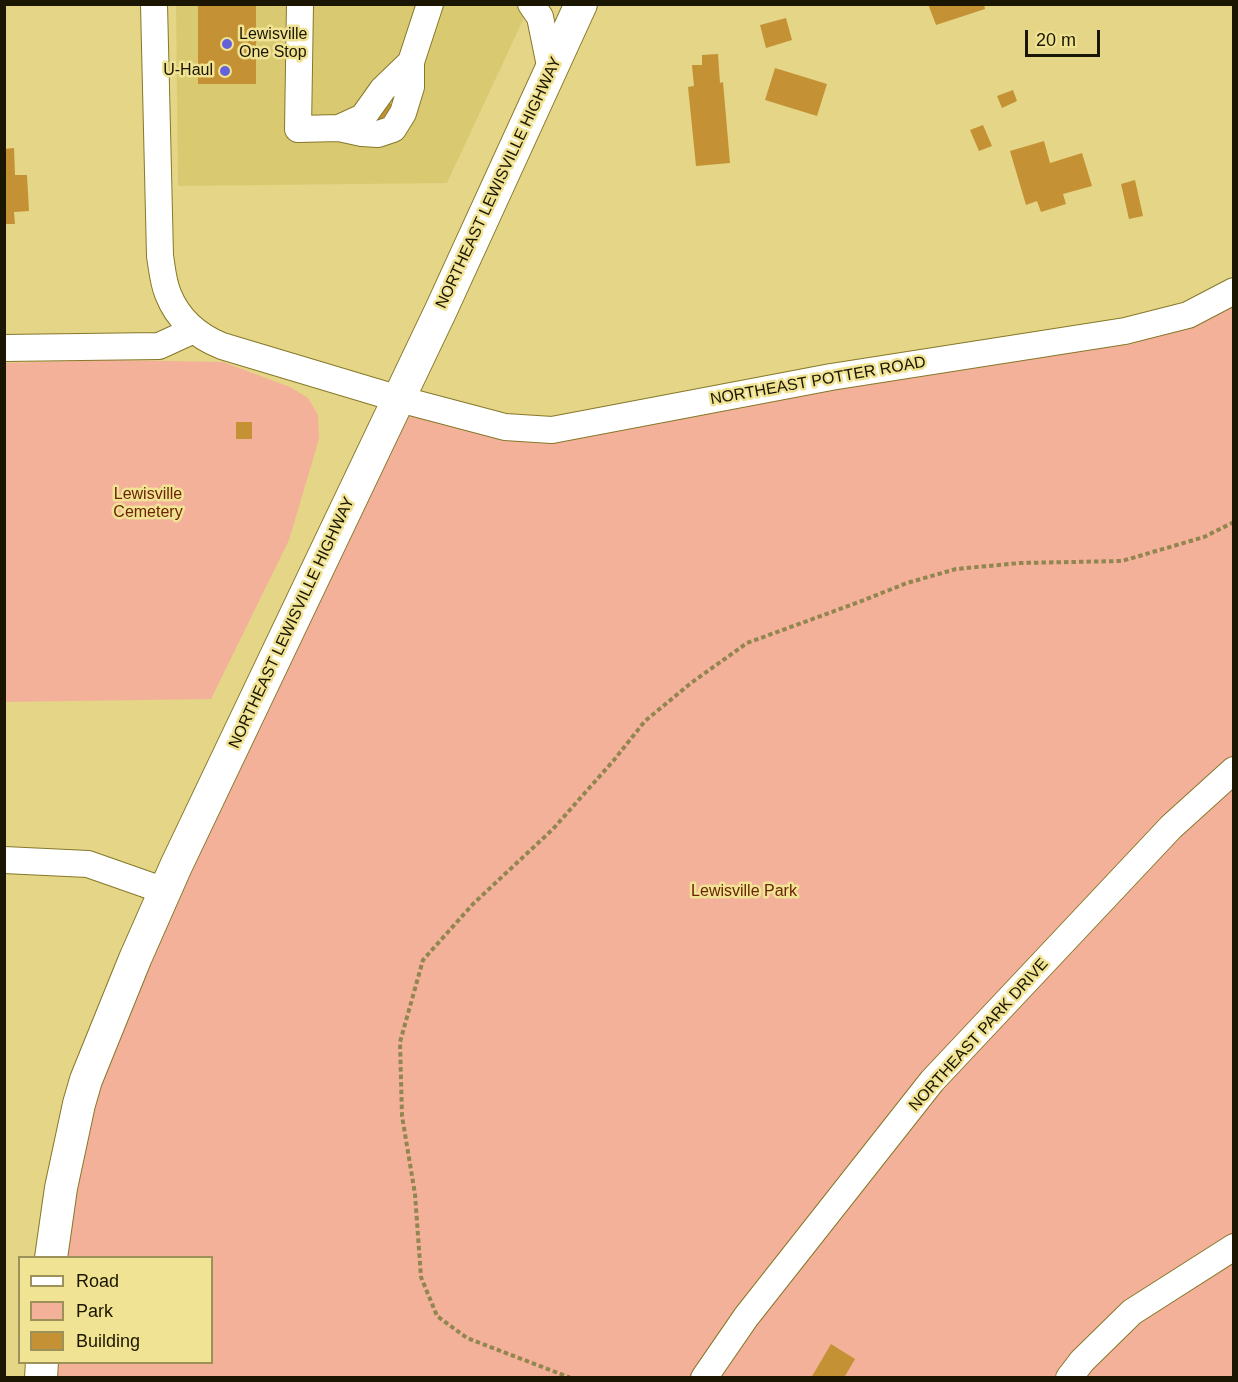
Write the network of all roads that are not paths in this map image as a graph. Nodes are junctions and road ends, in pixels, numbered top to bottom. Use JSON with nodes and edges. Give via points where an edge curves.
{"nodes":[{"id":1,"x":154,"y":4,"type":"edge"},
{"id":2,"x":300,"y":4,"type":"edge"},
{"id":3,"x":430,"y":4,"type":"edge"},
{"id":4,"x":531,"y":4,"type":"edge"},
{"id":5,"x":581,"y":4,"type":"edge"},
{"id":6,"x":551,"y":70,"type":"junction"},
{"id":7,"x":1233,"y":291,"type":"edge"},
{"id":8,"x":194,"y":330,"type":"junction"},
{"id":9,"x":4,"y":348,"type":"edge"},
{"id":10,"x":399,"y":399,"type":"junction"},
{"id":11,"x":1233,"y":770,"type":"edge"},
{"id":12,"x":4,"y":860,"type":"edge"},
{"id":13,"x":165,"y":891,"type":"junction"},
{"id":14,"x":1233,"y":1247,"type":"edge"},
{"id":15,"x":51,"y":1256,"type":"edge"},
{"id":16,"x":704,"y":1377,"type":"edge"},
{"id":17,"x":1069,"y":1377,"type":"edge"}],
"edges":[{"from":1,"to":8,"type":"street","name":"NORTHEAST POTTER ROAD","via":[[160,256],[167,292],[178,315]]},
{"from":2,"to":3,"type":"street","via":[[298,129],[339,128],[363,117],[383,89],[411,62]]},
{"from":4,"to":6,"type":"street","via":[[540,17]]},
{"from":5,"to":6,"type":"main road","name":"NORTHEAST LEWISVILLE HIGHWAY"},
{"from":6,"to":10,"type":"main road","name":"NORTHEAST LEWISVILLE HIGHWAY"},
{"from":7,"to":10,"type":"street","name":"NORTHEAST POTTER ROAD","via":[[1188,315],[1125,331],[831,377],[552,430],[505,427]]},
{"from":8,"to":9,"type":"street","via":[[159,346]]},
{"from":8,"to":10,"type":"street","name":"NORTHEAST POTTER ROAD","via":[[222,346]]},
{"from":10,"to":13,"type":"main road","name":"NORTHEAST LEWISVILLE HIGHWAY"},
{"from":11,"to":16,"type":"street","name":"NORTHEAST PARK DRIVE","via":[[1171,827],[932,1082],[746,1317]]},
{"from":12,"to":13,"type":"street","via":[[88,864]]},
{"from":13,"to":15,"type":"main road","name":"NORTHEAST LEWISVILLE HIGHWAY","via":[[86,1080],[61,1188]]},
{"from":14,"to":17,"type":"street","via":[[1132,1312]]}]}
